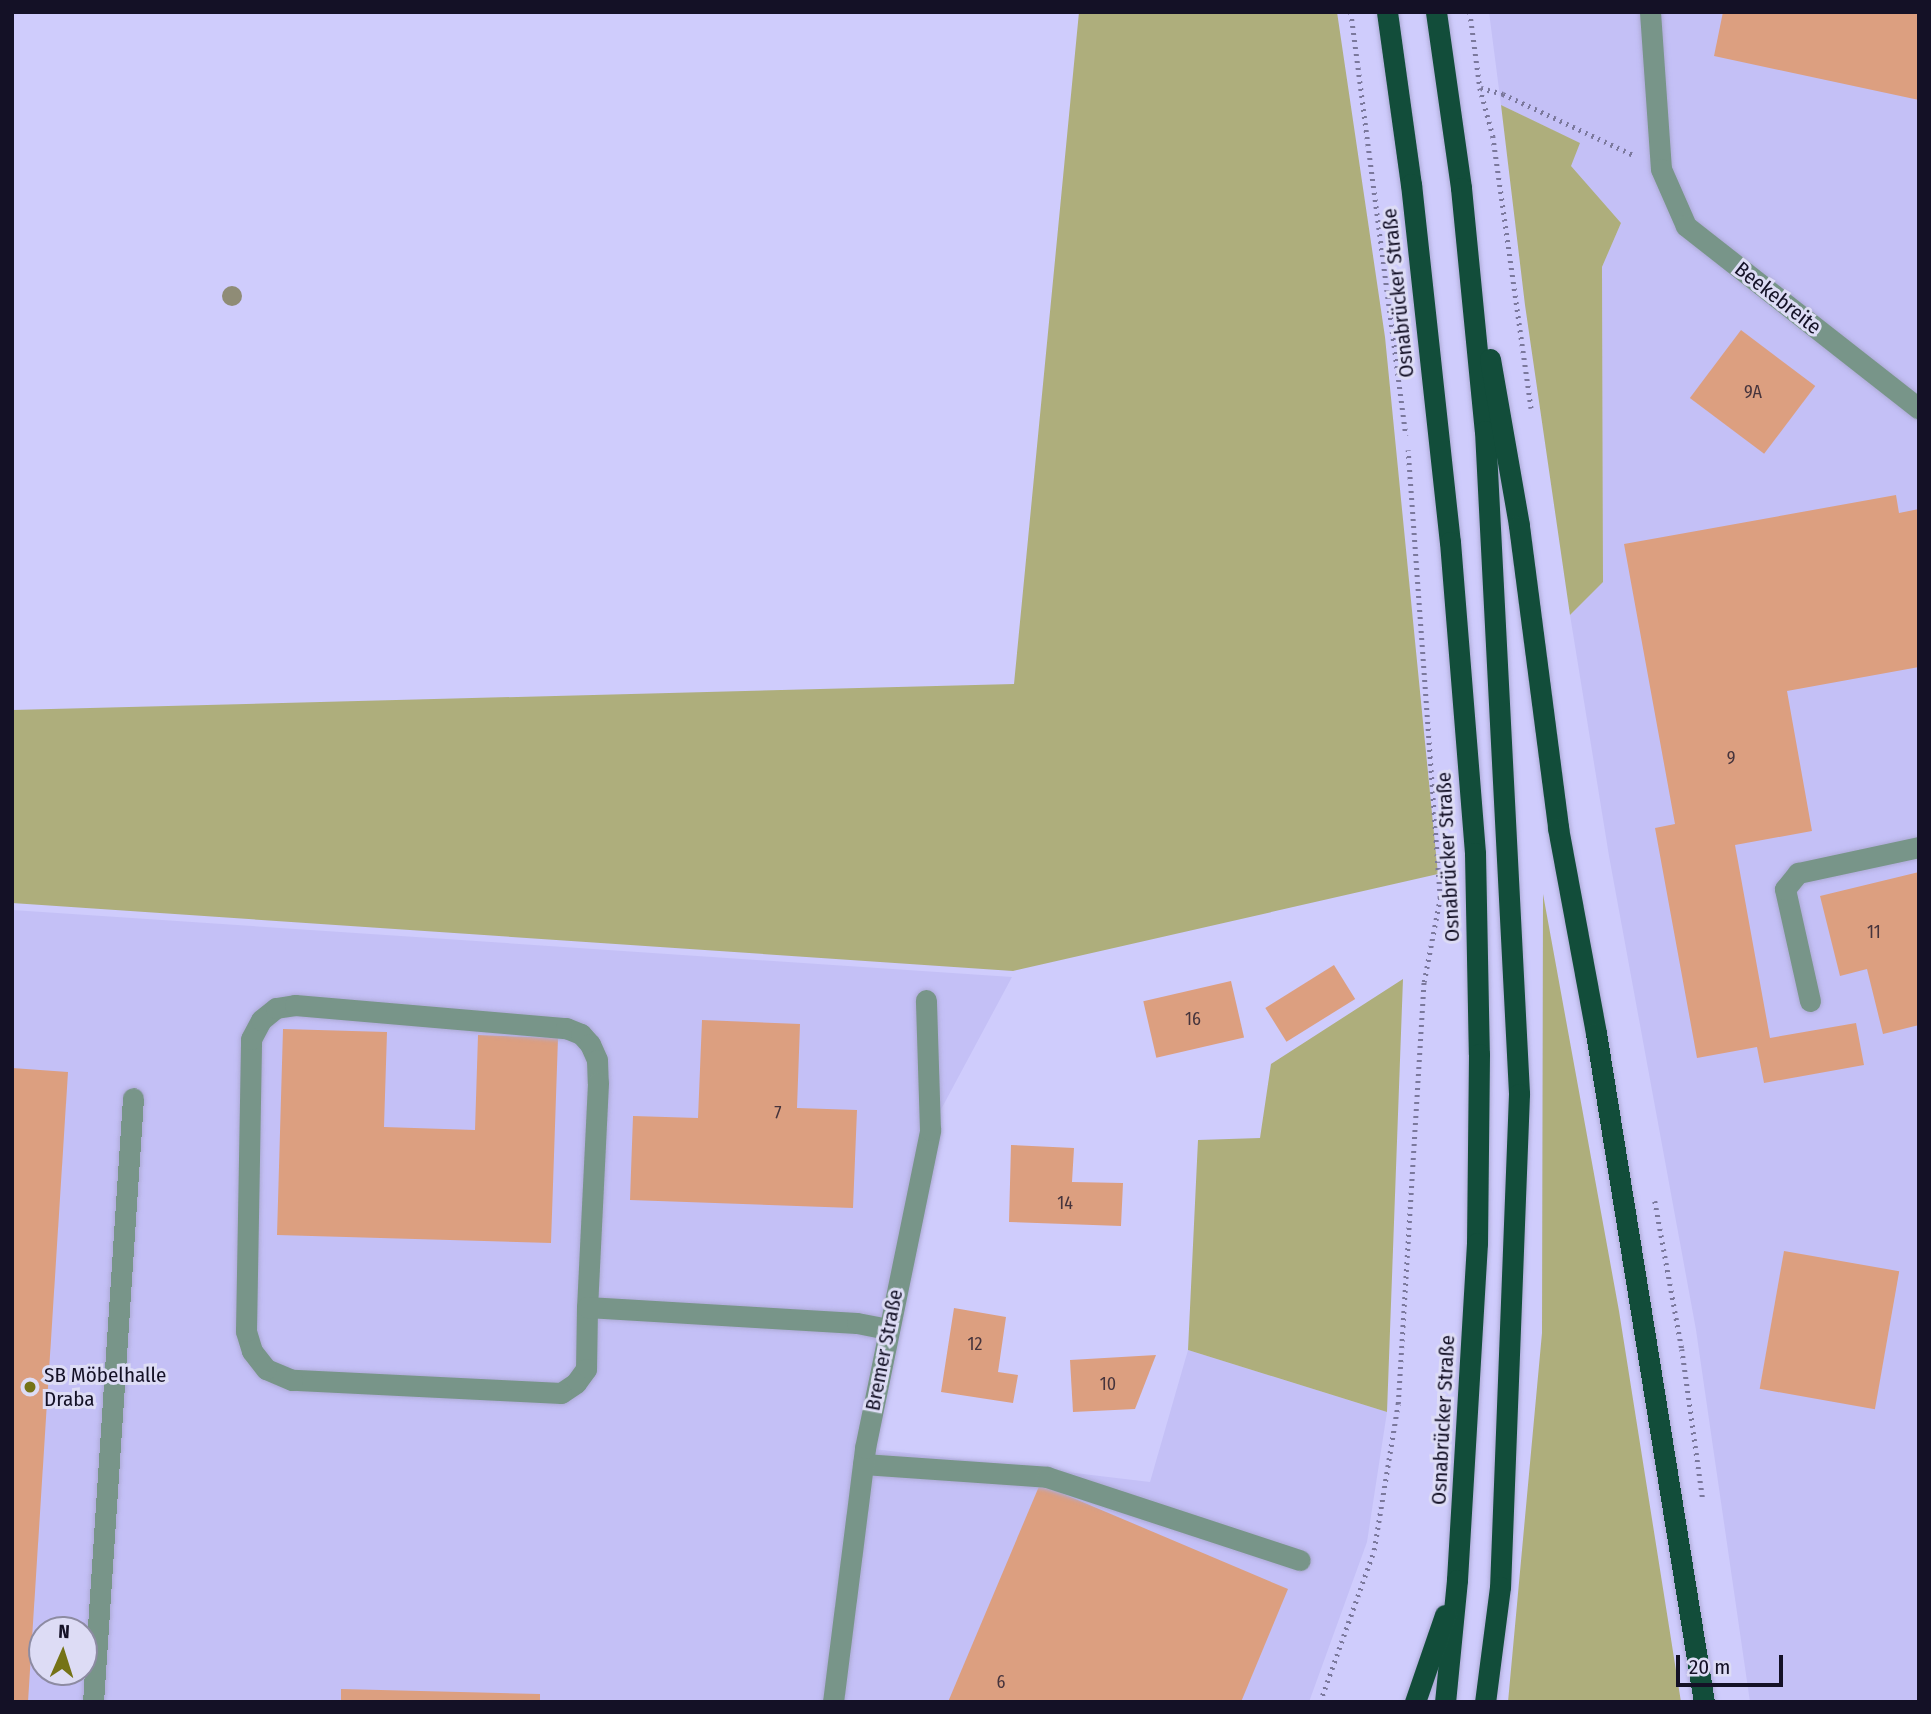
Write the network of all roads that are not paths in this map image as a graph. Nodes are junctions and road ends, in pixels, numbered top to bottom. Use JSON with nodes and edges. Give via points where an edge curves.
{"nodes":[{"id":1,"x":1387,"y":12,"type":"edge"},
{"id":2,"x":1436,"y":12,"type":"edge"},
{"id":3,"x":1650,"y":12,"type":"edge"},
{"id":4,"x":1461,"y":188,"type":"junction"},
{"id":5,"x":1919,"y":409,"type":"edge"},
{"id":6,"x":1919,"y":847,"type":"edge"},
{"id":7,"x":926,"y":1000,"type":"dead end"},
{"id":8,"x":1810,"y":1001,"type":"dead end"},
{"id":9,"x":133,"y":1098,"type":"dead end"},
{"id":10,"x":587,"y":1307,"type":"junction"},
{"id":11,"x":888,"y":1329,"type":"junction"},
{"id":12,"x":863,"y":1464,"type":"junction"},
{"id":13,"x":1300,"y":1560,"type":"dead end"},
{"id":14,"x":1457,"y":1580,"type":"junction"},
{"id":15,"x":93,"y":1702,"type":"edge"},
{"id":16,"x":834,"y":1702,"type":"edge"},
{"id":17,"x":1415,"y":1702,"type":"edge"},
{"id":18,"x":1445,"y":1702,"type":"edge"},
{"id":19,"x":1485,"y":1702,"type":"edge"},
{"id":20,"x":1704,"y":1702,"type":"edge"}],
"edges":[{"from":1,"to":14,"type":"highway","name":"Osnabrücker Straße","via":[[1411,184],[1450,542],[1475,853],[1477,1243]]},
{"from":2,"to":4,"type":"highway"},
{"from":3,"to":5,"type":"street","name":"Beekebreite","via":[[1661,169],[1686,226]]},
{"from":4,"to":19,"type":"highway","via":[[1485,431],[1519,1094],[1500,1587]]},
{"from":4,"to":20,"type":"highway","via":[[1519,526],[1558,828],[1596,1033]]},
{"from":6,"to":8,"type":"street","via":[[1798,873],[1785,888]]},
{"from":7,"to":11,"type":"street","name":"Bremer Straße","via":[[930,1130]]},
{"from":9,"to":15,"type":"street"},
{"from":10,"to":10,"type":"street","via":[[598,1083],[597,1060],[581,1034],[566,1028],[295,1005],[276,1008],[261,1020],[251,1039],[246,1331],[252,1351],[265,1369],[292,1380],[561,1393],[576,1384],[586,1368]]},
{"from":10,"to":11,"type":"street","via":[[857,1323]]},
{"from":11,"to":12,"type":"street","name":"Bremer Straße"},
{"from":12,"to":13,"type":"street","via":[[1047,1477]]},
{"from":12,"to":16,"type":"street","name":"Bremer Straße"},
{"from":14,"to":17,"type":"highway"},
{"from":14,"to":18,"type":"highway","name":"Osnabrücker Straße"}]}
